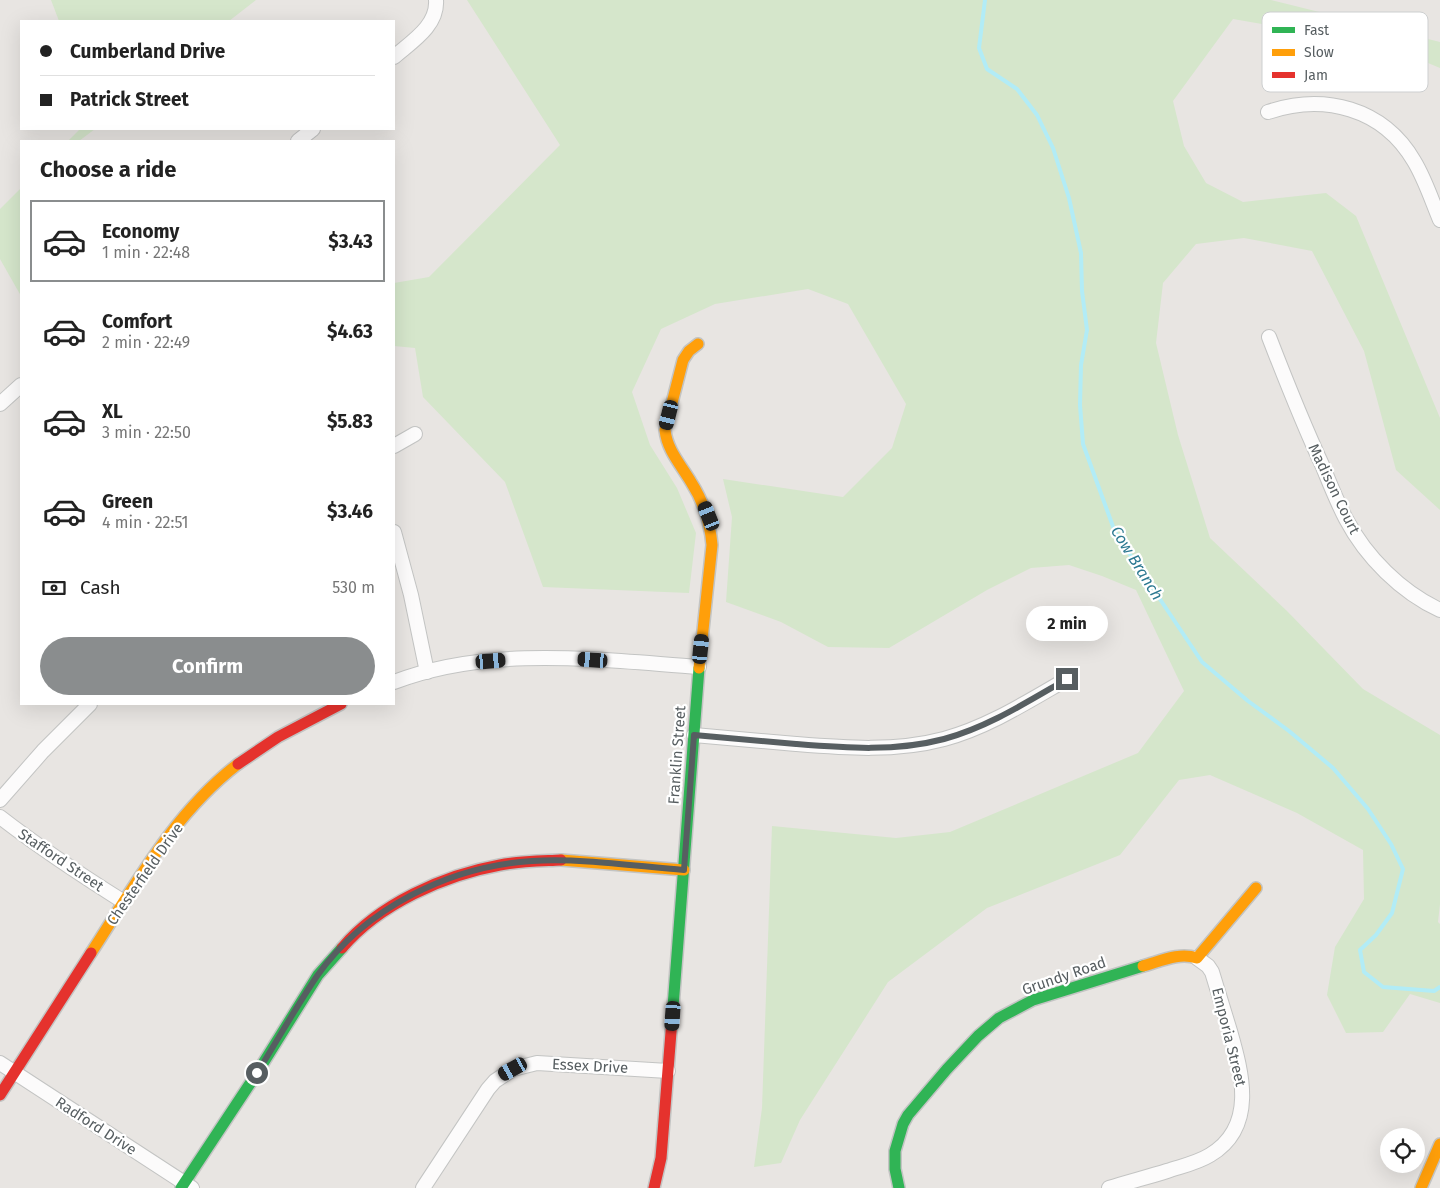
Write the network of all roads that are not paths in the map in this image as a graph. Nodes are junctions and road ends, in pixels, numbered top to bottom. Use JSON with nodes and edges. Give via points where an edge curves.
{"nodes":[{"id":1,"x":436,"y":0,"type":"edge"},
{"id":2,"x":395,"y":56,"type":"edge"},
{"id":3,"x":1268,"y":112,"type":"dead end"},
{"id":4,"x":312,"y":130,"type":"edge"},
{"id":5,"x":299,"y":140,"type":"edge"},
{"id":6,"x":1440,"y":220,"type":"edge"},
{"id":7,"x":1270,"y":337,"type":"dead end"},
{"id":8,"x":698,"y":344,"type":"dead end"},
{"id":9,"x":20,"y":386,"type":"edge"},
{"id":10,"x":0,"y":404,"type":"edge"},
{"id":11,"x":415,"y":434,"type":"dead end"},
{"id":12,"x":395,"y":445,"type":"edge"},
{"id":13,"x":395,"y":536,"type":"edge"},
{"id":14,"x":1440,"y":610,"type":"edge"},
{"id":15,"x":699,"y":667,"type":"junction"},
{"id":16,"x":427,"y":672,"type":"junction"},
{"id":17,"x":1067,"y":679,"type":"dead end"},
{"id":18,"x":395,"y":682,"type":"edge"},
{"id":19,"x":89,"y":705,"type":"edge"},
{"id":20,"x":339,"y":705,"type":"edge"},
{"id":21,"x":694,"y":735,"type":"junction"},
{"id":22,"x":0,"y":800,"type":"edge"},
{"id":23,"x":0,"y":817,"type":"edge"},
{"id":24,"x":684,"y":870,"type":"junction"},
{"id":25,"x":1256,"y":888,"type":"dead end"},
{"id":26,"x":124,"y":902,"type":"junction"},
{"id":27,"x":1197,"y":958,"type":"junction"},
{"id":28,"x":0,"y":1064,"type":"edge"},
{"id":29,"x":668,"y":1071,"type":"junction"},
{"id":30,"x":14,"y":1073,"type":"junction"},
{"id":31,"x":0,"y":1095,"type":"edge"},
{"id":32,"x":1440,"y":1144,"type":"edge"},
{"id":33,"x":186,"y":1186,"type":"edge"},
{"id":34,"x":423,"y":1188,"type":"edge"},
{"id":35,"x":654,"y":1188,"type":"edge"},
{"id":36,"x":900,"y":1188,"type":"edge"},
{"id":37,"x":1109,"y":1188,"type":"edge"},
{"id":38,"x":1421,"y":1188,"type":"edge"}],
"edges":[{"from":1,"to":2,"type":"street","via":[[436,11],[430,25]]},
{"from":3,"to":6,"type":"street","via":[[1302,104],[1321,104],[1355,111],[1372,120],[1395,137],[1413,159]]},
{"from":4,"to":5,"type":"street"},
{"from":7,"to":14,"type":"street","name":"Madison Court","via":[[1310,440],[1346,520],[1372,558],[1390,576],[1410,593]]},
{"from":8,"to":15,"type":"street","name":"Franklin Street","via":[[683,360],[665,430],[670,449],[703,501],[712,532]]},
{"from":9,"to":10,"type":"street"},
{"from":11,"to":12,"type":"street"},
{"from":13,"to":16,"type":"street"},
{"from":15,"to":16,"type":"street","via":[[518,658]]},
{"from":15,"to":21,"type":"street","name":"Franklin Street"},
{"from":16,"to":18,"type":"street"},
{"from":17,"to":21,"type":"street","via":[[1000,717],[945,739],[922,744],[862,749]]},
{"from":19,"to":22,"type":"street"},
{"from":20,"to":26,"type":"street","name":"Chesterfield Drive","via":[[274,740],[220,779],[180,822]]},
{"from":21,"to":24,"type":"street","name":"Franklin Street"},
{"from":23,"to":26,"type":"street","name":"Stafford Street","via":[[36,845]]},
{"from":24,"to":29,"type":"street","name":"Franklin Street"},
{"from":24,"to":33,"type":"street","via":[[562,860],[531,861],[470,872],[440,882],[392,906],[346,944],[318,975]]},
{"from":25,"to":27,"type":"street"},
{"from":26,"to":30,"type":"street","name":"Chesterfield Drive"},
{"from":27,"to":36,"type":"street","name":"Grundy Road","via":[[1176,956],[1033,1000],[990,1025],[971,1042],[901,1126],[894,1156]]},
{"from":27,"to":37,"type":"street","name":"Emporia Street","via":[[1212,972],[1234,1048],[1243,1092],[1238,1122],[1222,1147],[1210,1156]]},
{"from":28,"to":30,"type":"street","name":"Radford Drive"},
{"from":29,"to":34,"type":"street","name":"Essex Drive","via":[[537,1063],[513,1069],[488,1089]]},
{"from":29,"to":35,"type":"street","name":"Franklin Street","via":[[662,1158]]},
{"from":30,"to":31,"type":"street","name":"Chesterfield Drive"},
{"from":30,"to":33,"type":"street","name":"Radford Drive"},
{"from":32,"to":38,"type":"street"}]}
